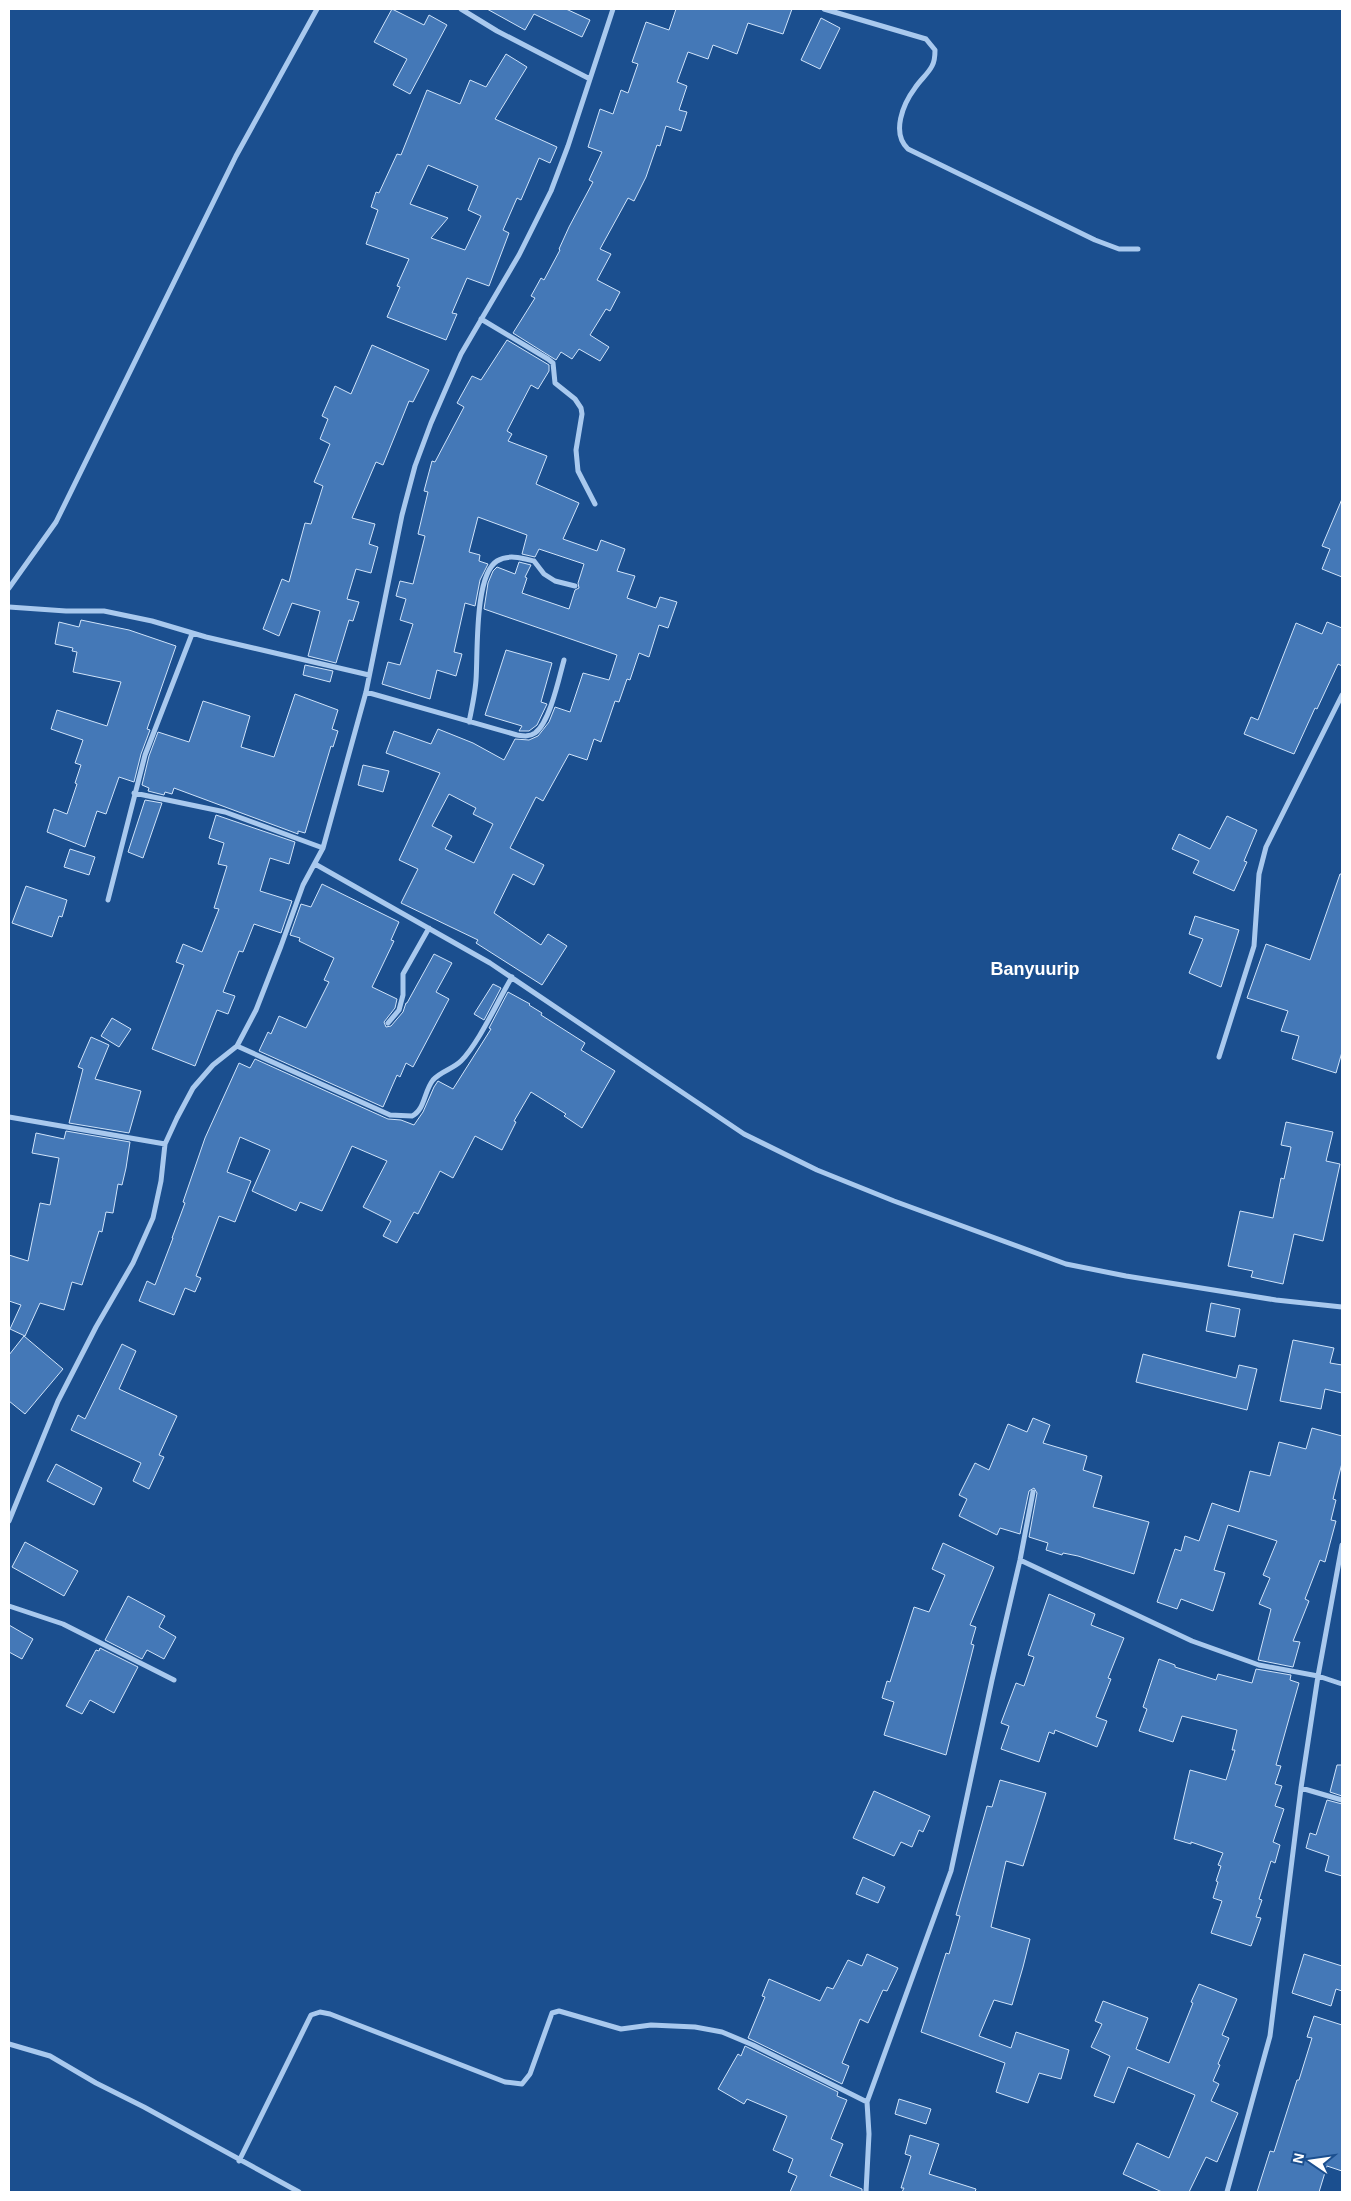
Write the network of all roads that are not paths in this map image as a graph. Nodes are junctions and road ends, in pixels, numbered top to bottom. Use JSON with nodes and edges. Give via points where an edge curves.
{"nodes":[{"id":1,"x":317,"y":9,"type":"edge"},
{"id":2,"x":461,"y":9,"type":"edge"},
{"id":3,"x":613,"y":9,"type":"edge"},
{"id":4,"x":824,"y":9,"type":"edge"},
{"id":5,"x":590,"y":79,"type":"junction"},
{"id":6,"x":1138,"y":249,"type":"dead end"},
{"id":7,"x":482,"y":319,"type":"junction"},
{"id":8,"x":596,"y":504,"type":"dead end"},
{"id":9,"x":575,"y":586,"type":"dead end"},
{"id":10,"x":9,"y":588,"type":"edge"},
{"id":11,"x":9,"y":606,"type":"edge"},
{"id":12,"x":192,"y":634,"type":"junction"},
{"id":13,"x":564,"y":660,"type":"dead end"},
{"id":14,"x":369,"y":675,"type":"junction"},
{"id":15,"x":366,"y":692,"type":"junction"},
{"id":16,"x":1342,"y":695,"type":"edge"},
{"id":17,"x":469,"y":722,"type":"junction"},
{"id":18,"x":134,"y":793,"type":"junction"},
{"id":19,"x":323,"y":848,"type":"junction"},
{"id":20,"x":315,"y":864,"type":"junction"},
{"id":21,"x":108,"y":900,"type":"dead end"},
{"id":22,"x":429,"y":928,"type":"junction"},
{"id":23,"x":512,"y":977,"type":"junction"},
{"id":24,"x":388,"y":1023,"type":"dead end"},
{"id":25,"x":237,"y":1046,"type":"junction"},
{"id":26,"x":1219,"y":1057,"type":"dead end"},
{"id":27,"x":9,"y":1117,"type":"edge"},
{"id":28,"x":165,"y":1144,"type":"junction"},
{"id":29,"x":1342,"y":1307,"type":"edge"},
{"id":30,"x":1033,"y":1492,"type":"dead end"},
{"id":31,"x":9,"y":1521,"type":"edge"},
{"id":32,"x":1342,"y":1546,"type":"edge"},
{"id":33,"x":1020,"y":1560,"type":"junction"},
{"id":34,"x":9,"y":1606,"type":"edge"},
{"id":35,"x":1318,"y":1676,"type":"junction"},
{"id":36,"x":174,"y":1680,"type":"dead end"},
{"id":37,"x":1342,"y":1684,"type":"edge"},
{"id":38,"x":1301,"y":1788,"type":"junction"},
{"id":39,"x":1342,"y":1800,"type":"edge"},
{"id":40,"x":9,"y":2044,"type":"edge"},
{"id":41,"x":867,"y":2102,"type":"junction"},
{"id":42,"x":239,"y":2161,"type":"junction"},
{"id":43,"x":300,"y":2192,"type":"edge"},
{"id":44,"x":866,"y":2192,"type":"edge"},
{"id":45,"x":1227,"y":2192,"type":"edge"}],
"edges":[{"from":1,"to":10,"type":"street","via":[[236,156],[56,522]]},
{"from":2,"to":5,"type":"street"},
{"from":3,"to":5,"type":"street"},
{"from":4,"to":6,"type":"street","via":[[926,40],[935,50],[932,66],[914,89],[900,121],[900,137],[908,149],[1095,240],[1118,249]]},
{"from":5,"to":7,"type":"street","via":[[551,191]]},
{"from":7,"to":8,"type":"street","via":[[548,359],[553,364],[556,385],[576,399],[582,414],[576,450],[578,471]]},
{"from":7,"to":14,"type":"street","via":[[461,354],[415,466]]},
{"from":9,"to":17,"type":"street","via":[[555,581],[544,574],[534,561],[508,557],[491,566],[479,612],[476,680]]},
{"from":11,"to":12,"type":"street","via":[[104,611]]},
{"from":12,"to":14,"type":"street"},
{"from":12,"to":18,"type":"street","via":[[145,755]]},
{"from":13,"to":17,"type":"street","via":[[546,719],[534,734],[516,736]]},
{"from":14,"to":15,"type":"street"},
{"from":15,"to":17,"type":"street"},
{"from":15,"to":19,"type":"street"},
{"from":16,"to":26,"type":"street","via":[[1266,847],[1259,874],[1254,946]]},
{"from":18,"to":19,"type":"street","via":[[225,812]]},
{"from":18,"to":21,"type":"street"},
{"from":19,"to":20,"type":"street"},
{"from":20,"to":22,"type":"street"},
{"from":20,"to":25,"type":"street","via":[[303,885],[256,1010]]},
{"from":22,"to":23,"type":"street"},
{"from":22,"to":24,"type":"street","via":[[403,974],[399,1010]]},
{"from":23,"to":25,"type":"street","via":[[468,1053],[455,1067],[434,1079],[421,1108],[412,1116],[390,1115]]},
{"from":23,"to":29,"type":"street","via":[[744,1134],[817,1170],[1066,1264],[1276,1300]]},
{"from":25,"to":28,"type":"street","via":[[213,1065],[193,1088]]},
{"from":27,"to":28,"type":"street"},
{"from":28,"to":31,"type":"street","via":[[153,1218],[134,1263],[58,1401]]},
{"from":30,"to":33,"type":"street"},
{"from":32,"to":35,"type":"street"},
{"from":33,"to":35,"type":"street","via":[[1192,1641],[1259,1665]]},
{"from":33,"to":41,"type":"street","via":[[951,1871]]},
{"from":34,"to":36,"type":"street","via":[[64,1624]]},
{"from":35,"to":37,"type":"street"},
{"from":35,"to":38,"type":"street"},
{"from":38,"to":39,"type":"street"},
{"from":38,"to":45,"type":"street","via":[[1270,2036]]},
{"from":40,"to":42,"type":"street","via":[[50,2056]]},
{"from":41,"to":42,"type":"street","via":[[753,2045],[722,2032],[695,2027],[651,2025],[621,2029],[560,2011],[552,2013],[530,2074],[522,2084],[506,2082],[320,2012],[311,2015]]},
{"from":41,"to":44,"type":"street"},
{"from":42,"to":43,"type":"street"}]}
